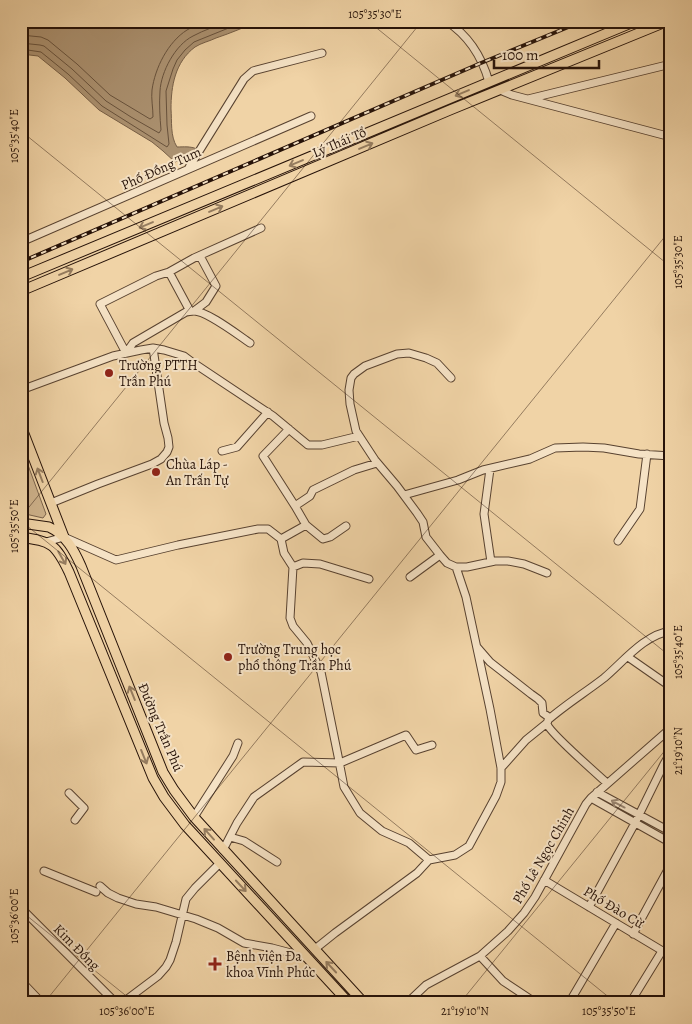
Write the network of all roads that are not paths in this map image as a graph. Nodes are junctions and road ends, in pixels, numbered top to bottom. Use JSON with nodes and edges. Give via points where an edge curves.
{"nodes":[{"id":1,"x":446,"y":21,"type":"edge"},
{"id":2,"x":636,"y":21,"type":"edge"},
{"id":3,"x":668,"y":21,"type":"edge"},
{"id":4,"x":596,"y":38,"type":"junction"},
{"id":5,"x":601,"y":48,"type":"junction"},
{"id":6,"x":322,"y":53,"type":"dead end"},
{"id":7,"x":671,"y":64,"type":"edge"},
{"id":8,"x":488,"y":82,"type":"junction"},
{"id":9,"x":500,"y":90,"type":"junction"},
{"id":10,"x":527,"y":99,"type":"junction"},
{"id":11,"x":446,"y":100,"type":"junction"},
{"id":12,"x":450,"y":110,"type":"junction"},
{"id":13,"x":311,"y":116,"type":"dead end"},
{"id":14,"x":671,"y":137,"type":"edge"},
{"id":15,"x":188,"y":169,"type":"junction"},
{"id":16,"x":261,"y":228,"type":"dead end"},
{"id":17,"x":21,"y":242,"type":"edge"},
{"id":18,"x":200,"y":256,"type":"junction"},
{"id":19,"x":169,"y":272,"type":"junction"},
{"id":20,"x":21,"y":278,"type":"edge"},
{"id":21,"x":21,"y":291,"type":"edge"},
{"id":22,"x":192,"y":311,"type":"junction"},
{"id":23,"x":250,"y":343,"type":"dead end"},
{"id":24,"x":153,"y":348,"type":"junction"},
{"id":25,"x":126,"y":353,"type":"junction"},
{"id":26,"x":451,"y":378,"type":"dead end"},
{"id":27,"x":21,"y":390,"type":"edge"},
{"id":28,"x":268,"y":412,"type":"junction"},
{"id":29,"x":21,"y":426,"type":"edge"},
{"id":30,"x":289,"y":429,"type":"junction"},
{"id":31,"x":358,"y":436,"type":"junction"},
{"id":32,"x":222,"y":451,"type":"dead end"},
{"id":33,"x":647,"y":454,"type":"junction"},
{"id":34,"x":671,"y":456,"type":"edge"},
{"id":35,"x":377,"y":463,"type":"junction"},
{"id":36,"x":490,"y":469,"type":"junction"},
{"id":37,"x":404,"y":495,"type":"junction"},
{"id":38,"x":51,"y":503,"type":"junction"},
{"id":39,"x":294,"y":506,"type":"junction"},
{"id":40,"x":21,"y":523,"type":"edge"},
{"id":41,"x":306,"y":525,"type":"junction"},
{"id":42,"x":346,"y":526,"type":"dead end"},
{"id":43,"x":21,"y":536,"type":"edge"},
{"id":44,"x":64,"y":537,"type":"junction"},
{"id":45,"x":281,"y":539,"type":"junction"},
{"id":46,"x":618,"y":541,"type":"dead end"},
{"id":47,"x":46,"y":542,"type":"junction"},
{"id":48,"x":440,"y":555,"type":"junction"},
{"id":49,"x":491,"y":562,"type":"junction"},
{"id":50,"x":456,"y":567,"type":"junction"},
{"id":51,"x":293,"y":568,"type":"junction"},
{"id":52,"x":547,"y":573,"type":"dead end"},
{"id":53,"x":410,"y":577,"type":"dead end"},
{"id":54,"x":369,"y":579,"type":"dead end"},
{"id":55,"x":671,"y":631,"type":"edge"},
{"id":56,"x":477,"y":647,"type":"junction"},
{"id":57,"x":628,"y":657,"type":"junction"},
{"id":58,"x":671,"y":687,"type":"edge"},
{"id":59,"x":548,"y":720,"type":"junction"},
{"id":60,"x":671,"y":728,"type":"edge"},
{"id":61,"x":238,"y":743,"type":"dead end"},
{"id":62,"x":432,"y":745,"type":"dead end"},
{"id":63,"x":671,"y":752,"type":"edge"},
{"id":64,"x":340,"y":763,"type":"junction"},
{"id":65,"x":664,"y":764,"type":"junction"},
{"id":66,"x":671,"y":767,"type":"edge"},
{"id":67,"x":501,"y":768,"type":"junction"},
{"id":68,"x":607,"y":783,"type":"junction"},
{"id":69,"x":69,"y":793,"type":"dead end"},
{"id":70,"x":594,"y":795,"type":"junction"},
{"id":71,"x":638,"y":815,"type":"junction"},
{"id":72,"x":194,"y":818,"type":"junction"},
{"id":73,"x":75,"y":820,"type":"dead end"},
{"id":74,"x":635,"y":823,"type":"junction"},
{"id":75,"x":671,"y":832,"type":"edge"},
{"id":76,"x":230,"y":837,"type":"junction"},
{"id":77,"x":671,"y":843,"type":"edge"},
{"id":78,"x":223,"y":850,"type":"junction"},
{"id":79,"x":429,"y":860,"type":"junction"},
{"id":80,"x":277,"y":862,"type":"dead end"},
{"id":81,"x":220,"y":863,"type":"junction"},
{"id":82,"x":671,"y":864,"type":"edge"},
{"id":83,"x":44,"y":871,"type":"dead end"},
{"id":84,"x":544,"y":880,"type":"junction"},
{"id":85,"x":589,"y":907,"type":"junction"},
{"id":86,"x":21,"y":908,"type":"edge"},
{"id":87,"x":182,"y":915,"type":"junction"},
{"id":88,"x":616,"y":923,"type":"junction"},
{"id":89,"x":634,"y":934,"type":"junction"},
{"id":90,"x":315,"y":949,"type":"junction"},
{"id":91,"x":662,"y":951,"type":"junction"},
{"id":92,"x":480,"y":956,"type":"junction"},
{"id":93,"x":671,"y":956,"type":"edge"},
{"id":94,"x":306,"y":957,"type":"junction"},
{"id":95,"x":21,"y":981,"type":"edge"},
{"id":96,"x":42,"y":1003,"type":"edge"},
{"id":97,"x":116,"y":1003,"type":"edge"},
{"id":98,"x":122,"y":1003,"type":"edge"},
{"id":99,"x":349,"y":1003,"type":"edge"},
{"id":100,"x":364,"y":1003,"type":"edge"},
{"id":101,"x":407,"y":1003,"type":"edge"},
{"id":102,"x":536,"y":1003,"type":"edge"},
{"id":103,"x":569,"y":1003,"type":"edge"},
{"id":104,"x":630,"y":1003,"type":"edge"}],
"edges":[{"from":1,"to":8,"type":"street","via":[[471,43]]},
{"from":2,"to":4,"type":"main road","name":"Lý Thái Tổ"},
{"from":3,"to":5,"type":"main road","name":"Lý Thái Tổ"},
{"from":4,"to":5,"type":"main road"},
{"from":4,"to":8,"type":"main road","name":"Lý Thái Tổ"},
{"from":5,"to":9,"type":"main road","name":"Lý Thái Tổ"},
{"from":6,"to":15,"type":"street","via":[[253,70],[244,79]]},
{"from":7,"to":10,"type":"street"},
{"from":8,"to":11,"type":"main road","name":"Lý Thái Tổ","one_way":true},
{"from":9,"to":10,"type":"street"},
{"from":9,"to":12,"type":"main road","name":"Lý Thái Tổ"},
{"from":10,"to":14,"type":"street"},
{"from":11,"to":12,"type":"main road"},
{"from":11,"to":20,"type":"main road","name":"Lý Thái Tổ","one_way":true},
{"from":21,"to":12,"type":"main road","name":"Lý Thái Tổ","one_way":true},
{"from":13,"to":15,"type":"street","name":"Phố Đồng Tum"},
{"from":15,"to":17,"type":"street","name":"Phố Đồng Tum"},
{"from":16,"to":18,"type":"street"},
{"from":18,"to":19,"type":"street"},
{"from":18,"to":22,"type":"street","via":[[216,286],[206,302]]},
{"from":19,"to":22,"type":"street"},
{"from":19,"to":25,"type":"street","via":[[100,304]]},
{"from":22,"to":23,"type":"street","via":[[211,318]]},
{"from":22,"to":25,"type":"street","via":[[133,344]]},
{"from":24,"to":25,"type":"street"},
{"from":24,"to":28,"type":"street","via":[[184,356]]},
{"from":24,"to":38,"type":"street","via":[[168,438],[167,452],[152,464]]},
{"from":25,"to":27,"type":"street"},
{"from":26,"to":31,"type":"street","via":[[437,363],[409,353],[396,354],[365,366],[354,374],[349,390]]},
{"from":28,"to":30,"type":"street"},
{"from":28,"to":32,"type":"street","via":[[237,447]]},
{"from":38,"to":29,"type":"main road","name":"Đường Trần Phú","one_way":true},
{"from":30,"to":31,"type":"street","via":[[308,445]]},
{"from":30,"to":39,"type":"street","via":[[262,456]]},
{"from":31,"to":35,"type":"street"},
{"from":33,"to":34,"type":"street"},
{"from":33,"to":36,"type":"street","via":[[604,448],[555,448],[530,459]]},
{"from":33,"to":46,"type":"street","via":[[640,509]]},
{"from":35,"to":37,"type":"street"},
{"from":35,"to":39,"type":"street","via":[[313,490],[310,496]]},
{"from":36,"to":37,"type":"street"},
{"from":36,"to":49,"type":"street","via":[[484,514]]},
{"from":37,"to":48,"type":"street","via":[[423,522],[426,537]]},
{"from":38,"to":44,"type":"main road","name":"Đường Trần Phú"},
{"from":39,"to":41,"type":"street"},
{"from":40,"to":44,"type":"main road","via":[[49,527]]},
{"from":41,"to":42,"type":"street","via":[[324,540]]},
{"from":41,"to":45,"type":"street"},
{"from":43,"to":47,"type":"main road"},
{"from":44,"to":45,"type":"street","via":[[116,560],[258,529],[268,529]]},
{"from":44,"to":47,"type":"street"},
{"from":72,"to":44,"type":"main road","name":"Đường Trần Phú","one_way":true,"via":[[164,772],[81,566]]},
{"from":45,"to":51,"type":"street","via":[[284,553]]},
{"from":47,"to":81,"type":"main road","name":"Đường Trần Phú","one_way":true,"via":[[57,551],[69,572],[153,778],[184,825]]},
{"from":48,"to":50,"type":"street"},
{"from":48,"to":53,"type":"street"},
{"from":49,"to":50,"type":"street"},
{"from":49,"to":52,"type":"street","via":[[524,564]]},
{"from":50,"to":56,"type":"street"},
{"from":51,"to":54,"type":"street","via":[[303,563],[320,564]]},
{"from":51,"to":64,"type":"street","via":[[290,618],[308,643],[321,672]]},
{"from":55,"to":57,"type":"street","via":[[665,631],[639,646]]},
{"from":56,"to":59,"type":"street","via":[[490,662],[542,703]]},
{"from":56,"to":67,"type":"street"},
{"from":57,"to":58,"type":"street"},
{"from":57,"to":59,"type":"street"},
{"from":59,"to":67,"type":"street"},
{"from":59,"to":68,"type":"street","via":[[561,740]]},
{"from":60,"to":68,"type":"street","name":"Phố Lê Ngọc Chinh"},
{"from":61,"to":72,"type":"street"},
{"from":62,"to":64,"type":"street","via":[[416,750],[406,735]]},
{"from":63,"to":65,"type":"street"},
{"from":64,"to":76,"type":"street","via":[[303,762],[254,797]]},
{"from":64,"to":79,"type":"street","via":[[344,787],[360,813],[382,831],[409,843]]},
{"from":65,"to":66,"type":"street"},
{"from":65,"to":71,"type":"street"},
{"from":67,"to":79,"type":"street","via":[[496,796],[469,846],[455,855]]},
{"from":68,"to":70,"type":"street","name":"Phố Lê Ngọc Chinh"},
{"from":69,"to":73,"type":"street","via":[[84,808]]},
{"from":71,"to":70,"type":"street","one_way":true},
{"from":70,"to":74,"type":"street"},
{"from":70,"to":84,"type":"street","name":"Phố Lê Ngọc Chinh"},
{"from":71,"to":74,"type":"street"},
{"from":71,"to":75,"type":"street"},
{"from":78,"to":72,"type":"main road","name":"Đường Trần Phú","one_way":true},
{"from":74,"to":77,"type":"street"},
{"from":74,"to":85,"type":"street"},
{"from":76,"to":78,"type":"street"},
{"from":76,"to":80,"type":"street","via":[[244,841]]},
{"from":78,"to":90,"type":"main road","name":"Đường Trần Phú"},
{"from":79,"to":90,"type":"street","via":[[417,873]]},
{"from":81,"to":87,"type":"street","via":[[186,899]]},
{"from":81,"to":94,"type":"main road","name":"Đường Trần Phú","one_way":true},
{"from":82,"to":89,"type":"street"},
{"from":83,"to":87,"type":"street","via":[[136,904]]},
{"from":84,"to":85,"type":"street","name":"Phố Đào Cừ"},
{"from":84,"to":92,"type":"street","name":"Phố Lê Ngọc Chinh","via":[[524,913]]},
{"from":85,"to":88,"type":"street","name":"Phố Đào Cừ"},
{"from":86,"to":97,"type":"street","name":"Kim Đồng"},
{"from":87,"to":94,"type":"street","via":[[196,918],[244,943]]},
{"from":87,"to":98,"type":"street","via":[[166,967]]},
{"from":88,"to":89,"type":"street","name":"Phố Đào Cừ"},
{"from":88,"to":103,"type":"street"},
{"from":89,"to":91,"type":"street","name":"Phố Đào Cừ"},
{"from":90,"to":94,"type":"main road"},
{"from":100,"to":90,"type":"main road","name":"Đường Trần Phú","one_way":true},
{"from":91,"to":93,"type":"street","name":"Phố Đào Cừ"},
{"from":91,"to":104,"type":"street"},
{"from":92,"to":101,"type":"street","name":"Phố Lê Ngọc Chinh","via":[[426,985]]},
{"from":92,"to":102,"type":"street","via":[[503,981]]},
{"from":94,"to":99,"type":"main road","name":"Đường Trần Phú"},
{"from":95,"to":96,"type":"street"}]}
